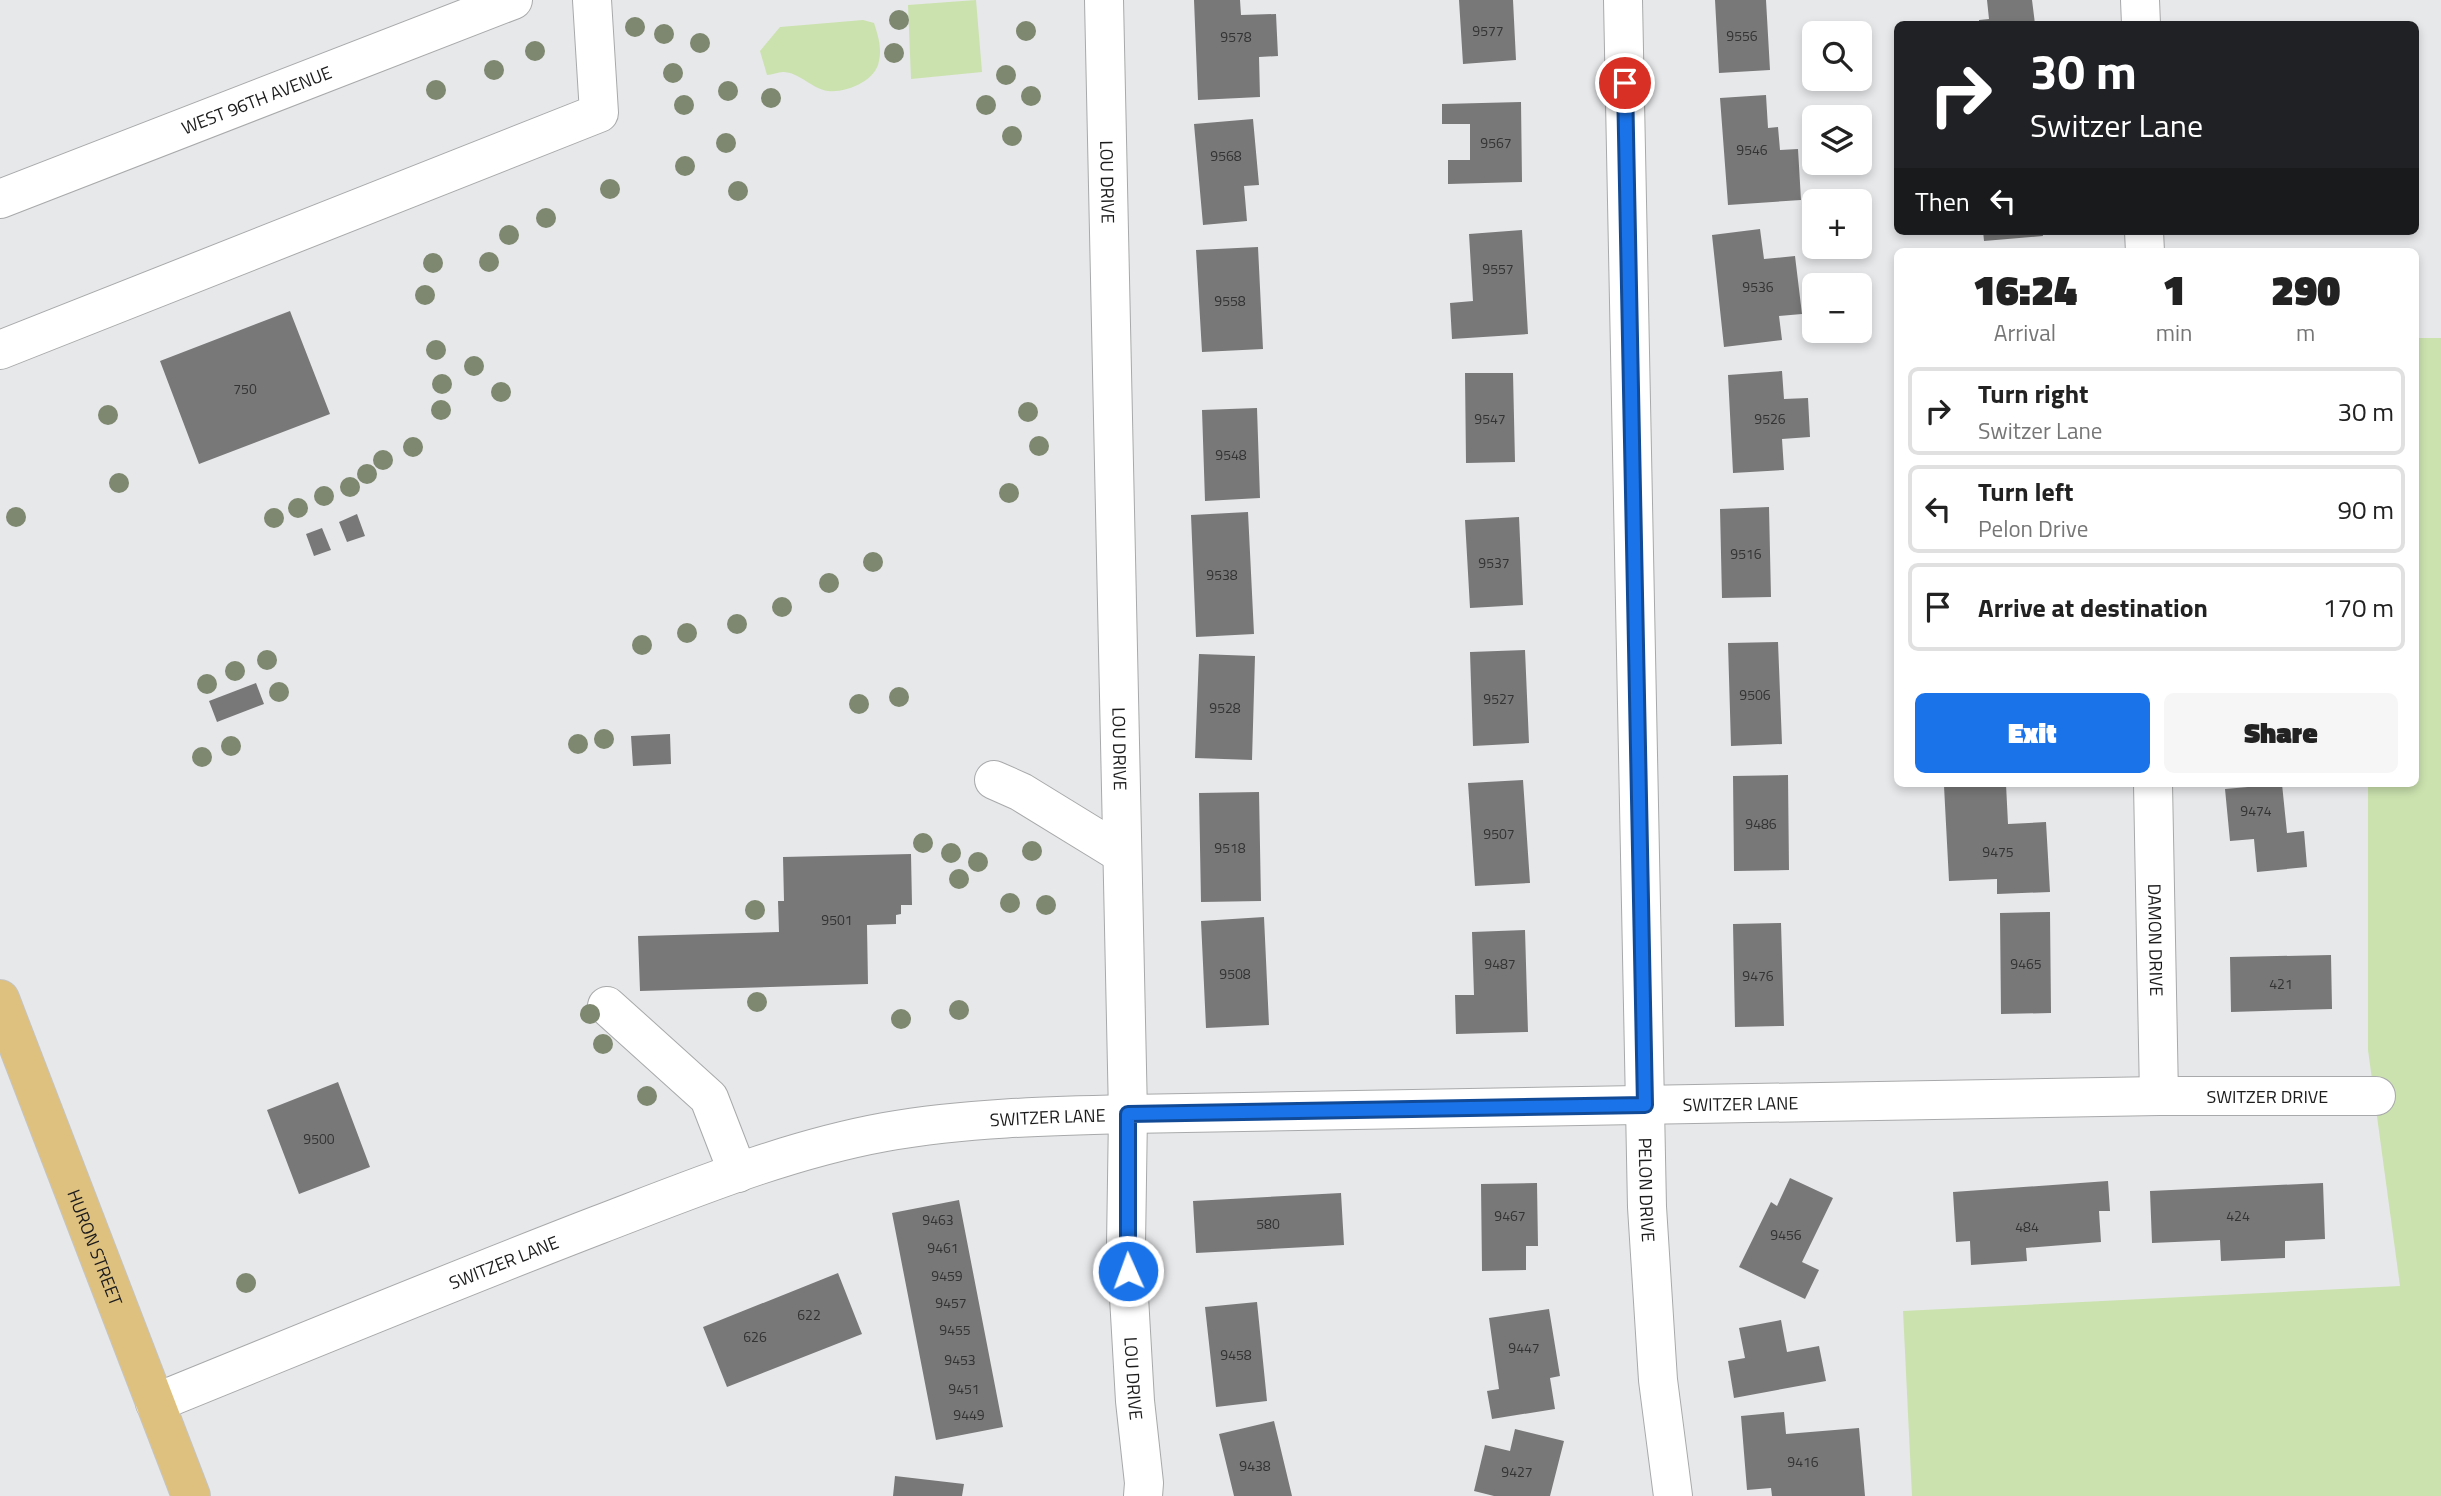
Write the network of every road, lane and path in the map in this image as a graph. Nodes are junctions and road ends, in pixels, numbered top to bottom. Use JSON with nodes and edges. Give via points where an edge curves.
{"nodes":[{"id":1,"x":513,"y":0,"type":"edge"},
{"id":2,"x":592,"y":0,"type":"edge"},
{"id":3,"x":1104,"y":0,"type":"edge"},
{"id":4,"x":1623,"y":0,"type":"edge"},
{"id":5,"x":2140,"y":0,"type":"edge"},
{"id":6,"x":2141,"y":21,"type":"edge"},
{"id":7,"x":0,"y":198,"type":"edge"},
{"id":8,"x":0,"y":350,"type":"edge"},
{"id":9,"x":995,"y":780,"type":"dead end"},
{"id":10,"x":2153,"y":787,"type":"edge"},
{"id":11,"x":1122,"y":854,"type":"junction"},
{"id":12,"x":0,"y":999,"type":"edge"},
{"id":13,"x":607,"y":1006,"type":"dead end"},
{"id":14,"x":2159,"y":1096,"type":"junction"},
{"id":15,"x":2376,"y":1096,"type":"dead end"},
{"id":16,"x":1645,"y":1105,"type":"junction"},
{"id":17,"x":1128,"y":1114,"type":"junction"},
{"id":18,"x":738,"y":1173,"type":"junction"},
{"id":19,"x":156,"y":1403,"type":"junction"},
{"id":20,"x":191,"y":1496,"type":"edge"},
{"id":21,"x":1143,"y":1496,"type":"edge"},
{"id":22,"x":1673,"y":1496,"type":"edge"}],
"edges":[{"from":1,"to":7,"type":"street","name":"WEST 96TH AVENUE"},
{"from":2,"to":8,"type":"street","via":[[599,113]]},
{"from":3,"to":11,"type":"street","name":"LOU DRIVE"},
{"from":4,"to":16,"type":"street","name":"PELON DRIVE"},
{"from":5,"to":6,"type":"street"},
{"from":9,"to":11,"type":"street"},
{"from":10,"to":14,"type":"street","name":"DAMON DRIVE"},
{"from":11,"to":17,"type":"street","name":"LOU DRIVE"},
{"from":12,"to":19,"type":"main road","name":"HURON STREET"},
{"from":13,"to":18,"type":"street","via":[[709,1098]]},
{"from":14,"to":15,"type":"street","name":"SWITZER DRIVE"},
{"from":14,"to":16,"type":"street","name":"SWITZER LANE"},
{"from":16,"to":17,"type":"street","name":"SWITZER LANE"},
{"from":16,"to":22,"type":"street","name":"PELON DRIVE","via":[[1658,1380]]},
{"from":17,"to":18,"type":"street","name":"SWITZER LANE","via":[[957,1122],[885,1132]]},
{"from":17,"to":21,"type":"street","name":"LOU DRIVE","via":[[1126,1245]]},
{"from":18,"to":19,"type":"street","name":"SWITZER LANE"},
{"from":19,"to":20,"type":"main road","name":"HURON STREET"}]}
